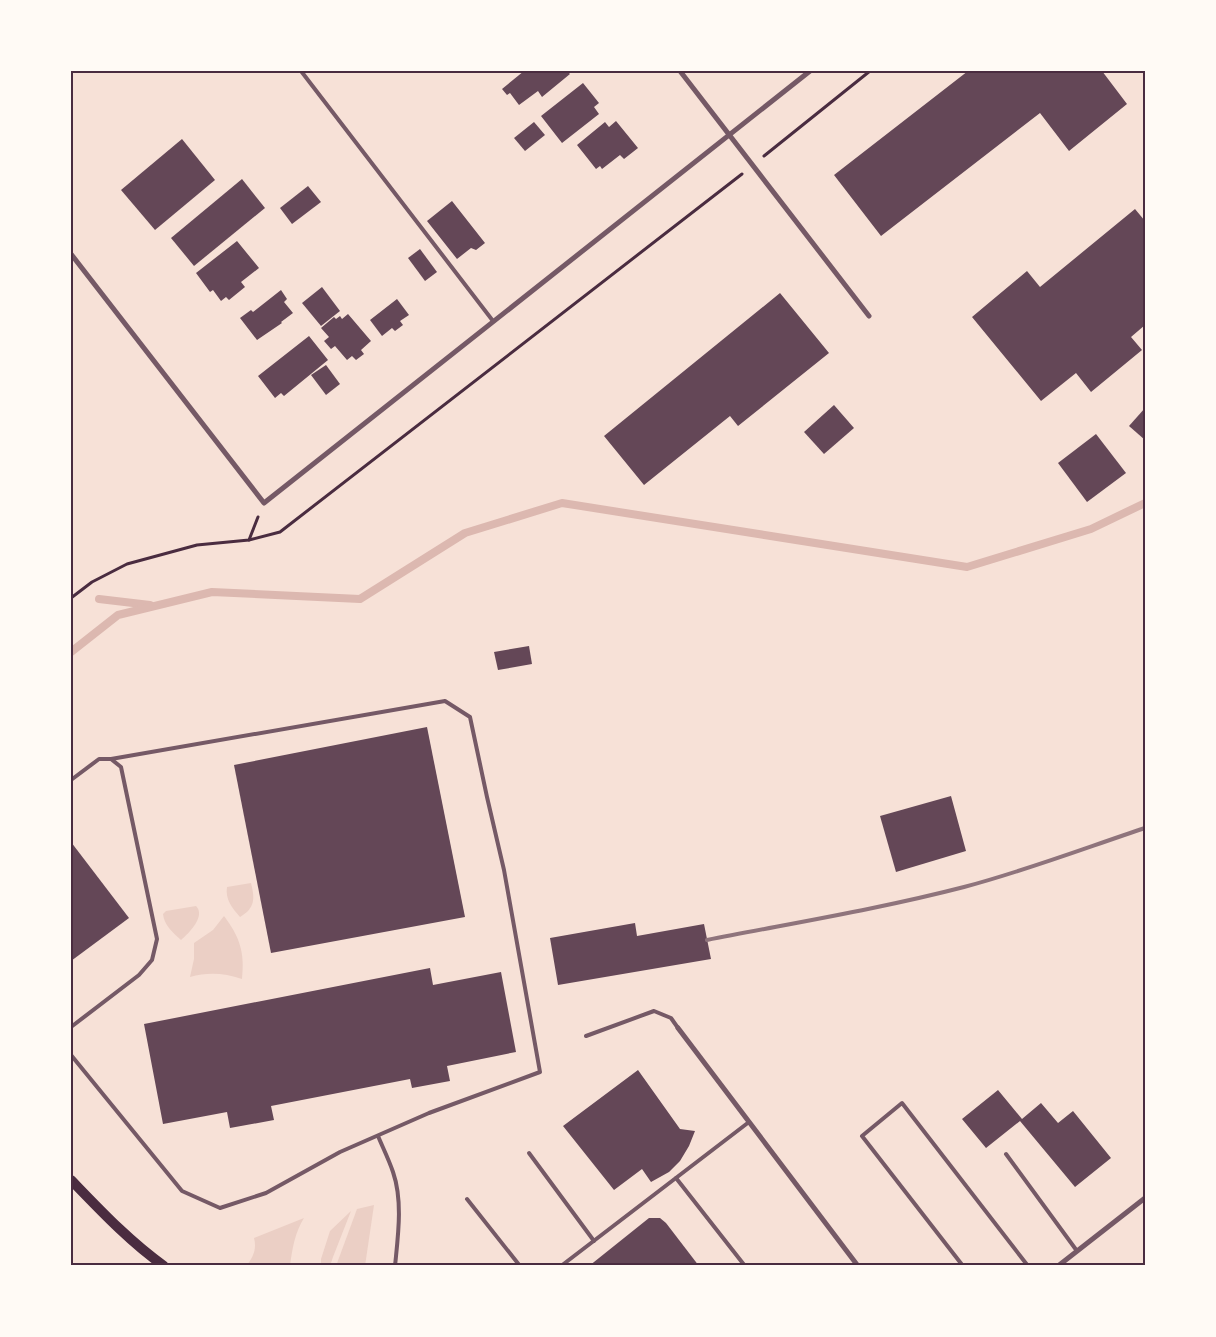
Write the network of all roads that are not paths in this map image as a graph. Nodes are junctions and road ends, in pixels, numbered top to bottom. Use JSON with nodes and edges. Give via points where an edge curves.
{"nodes":[{"id":1,"x":301,"y":71,"type":"edge"},
{"id":2,"x":680,"y":71,"type":"edge"},
{"id":3,"x":810,"y":71,"type":"edge"},
{"id":4,"x":729,"y":135,"type":"junction"},
{"id":5,"x":71,"y":254,"type":"edge"},
{"id":6,"x":869,"y":316,"type":"dead end"},
{"id":7,"x":493,"y":322,"type":"junction"},
{"id":8,"x":111,"y":759,"type":"junction"},
{"id":9,"x":71,"y":780,"type":"edge"},
{"id":10,"x":71,"y":1027,"type":"edge"},
{"id":11,"x":678,"y":1028,"type":"joint"},
{"id":12,"x":586,"y":1036,"type":"dead end"},
{"id":13,"x":71,"y":1055,"type":"edge"},
{"id":14,"x":749,"y":1122,"type":"junction"},
{"id":15,"x":378,"y":1136,"type":"junction"},
{"id":16,"x":529,"y":1153,"type":"dead end"},
{"id":17,"x":1006,"y":1154,"type":"dead end"},
{"id":18,"x":676,"y":1178,"type":"junction"},
{"id":19,"x":71,"y":1180,"type":"edge"},
{"id":20,"x":1145,"y":1198,"type":"edge"},
{"id":21,"x":467,"y":1199,"type":"dead end"},
{"id":22,"x":594,"y":1241,"type":"junction"},
{"id":23,"x":1077,"y":1251,"type":"junction"},
{"id":24,"x":164,"y":1266,"type":"edge"},
{"id":25,"x":394,"y":1266,"type":"edge"},
{"id":26,"x":520,"y":1266,"type":"edge"},
{"id":27,"x":561,"y":1266,"type":"edge"},
{"id":28,"x":745,"y":1266,"type":"edge"},
{"id":29,"x":858,"y":1266,"type":"edge"},
{"id":30,"x":963,"y":1266,"type":"edge"},
{"id":31,"x":1028,"y":1266,"type":"edge"},
{"id":32,"x":1058,"y":1266,"type":"edge"}],
"edges":[{"from":1,"to":7,"type":"lane"},
{"from":2,"to":4,"type":"street"},
{"from":3,"to":4,"type":"street"},
{"from":4,"to":6,"type":"street"},
{"from":4,"to":7,"type":"street"},
{"from":5,"to":7,"type":"street","via":[[264,503]]},
{"from":8,"to":9,"type":"lane","via":[[99,759]]},
{"from":8,"to":10,"type":"lane","via":[[121,767],[157,939],[152,960],[139,975]]},
{"from":8,"to":15,"type":"lane","via":[[445,702],[470,717],[504,870],[540,1072],[429,1113]]},
{"from":11,"to":12,"type":"lane","via":[[671,1018],[654,1011]]},
{"from":11,"to":14,"type":"street"},
{"from":13,"to":15,"type":"lane","via":[[182,1191],[220,1208],[266,1193],[340,1152]]},
{"from":14,"to":18,"type":"lane"},
{"from":14,"to":29,"type":"street"},
{"from":15,"to":25,"type":"lane","via":[[394,1173],[397,1193],[399,1228]]},
{"from":16,"to":22,"type":"lane"},
{"from":17,"to":23,"type":"lane"},
{"from":18,"to":22,"type":"lane"},
{"from":18,"to":28,"type":"lane"},
{"from":19,"to":24,"type":"main road","via":[[108,1218]]},
{"from":20,"to":23,"type":"street"},
{"from":21,"to":26,"type":"lane"},
{"from":22,"to":27,"type":"lane"},
{"from":23,"to":32,"type":"street"},
{"from":30,"to":31,"type":"lane","via":[[862,1136],[902,1103]]}]}
